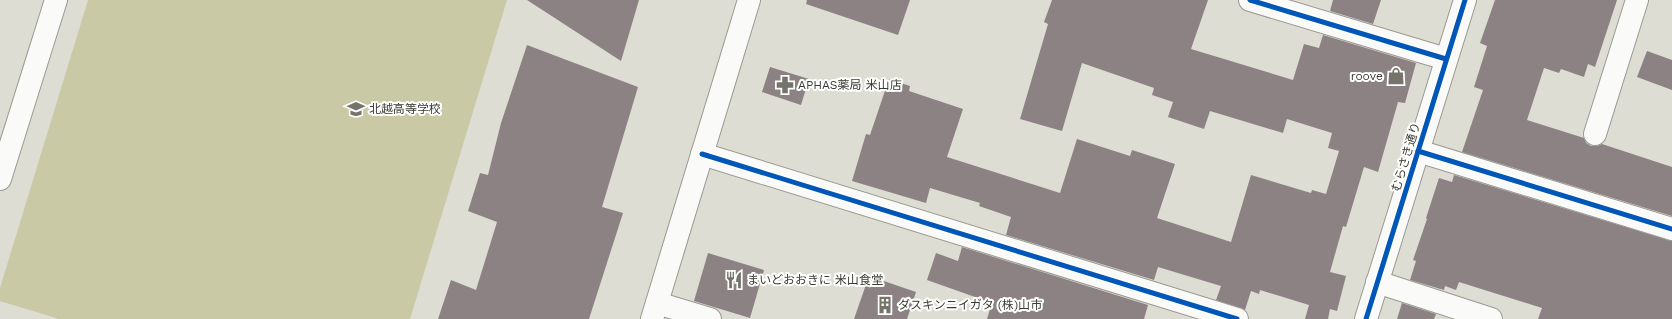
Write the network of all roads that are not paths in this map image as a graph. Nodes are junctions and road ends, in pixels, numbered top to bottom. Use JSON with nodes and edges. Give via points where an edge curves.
{"nodes":[{"id":1,"x":56,"y":0,"type":"edge"},
{"id":2,"x":749,"y":0,"type":"edge"},
{"id":3,"x":1250,"y":0,"type":"edge"},
{"id":4,"x":1465,"y":0,"type":"edge"},
{"id":5,"x":1637,"y":0,"type":"edge"},
{"id":6,"x":1446,"y":59,"type":"junction"},
{"id":7,"x":1595,"y":134,"type":"dead end"},
{"id":8,"x":1418,"y":151,"type":"junction"},
{"id":9,"x":702,"y":154,"type":"junction"},
{"id":10,"x":0,"y":179,"type":"edge"},
{"id":11,"x":1672,"y":229,"type":"edge"},
{"id":12,"x":1377,"y":282,"type":"junction"},
{"id":13,"x":655,"y":311,"type":"edge"},
{"id":14,"x":710,"y":319,"type":"edge"},
{"id":15,"x":1237,"y":319,"type":"edge"},
{"id":16,"x":1366,"y":319,"type":"edge"},
{"id":17,"x":1491,"y":319,"type":"edge"}],
"edges":[{"from":1,"to":10,"type":"street"},
{"from":2,"to":9,"type":"street"},
{"from":3,"to":6,"type":"street"},
{"from":4,"to":6,"type":"street","name":"むらさき通り"},
{"from":5,"to":7,"type":"street"},
{"from":6,"to":8,"type":"street","name":"むらさき通り"},
{"from":8,"to":11,"type":"street"},
{"from":8,"to":12,"type":"street","name":"むらさき通り"},
{"from":9,"to":13,"type":"street"},
{"from":9,"to":15,"type":"street"},
{"from":12,"to":16,"type":"street","name":"むらさき通り"},
{"from":12,"to":17,"type":"street"},
{"from":13,"to":14,"type":"street"}]}
